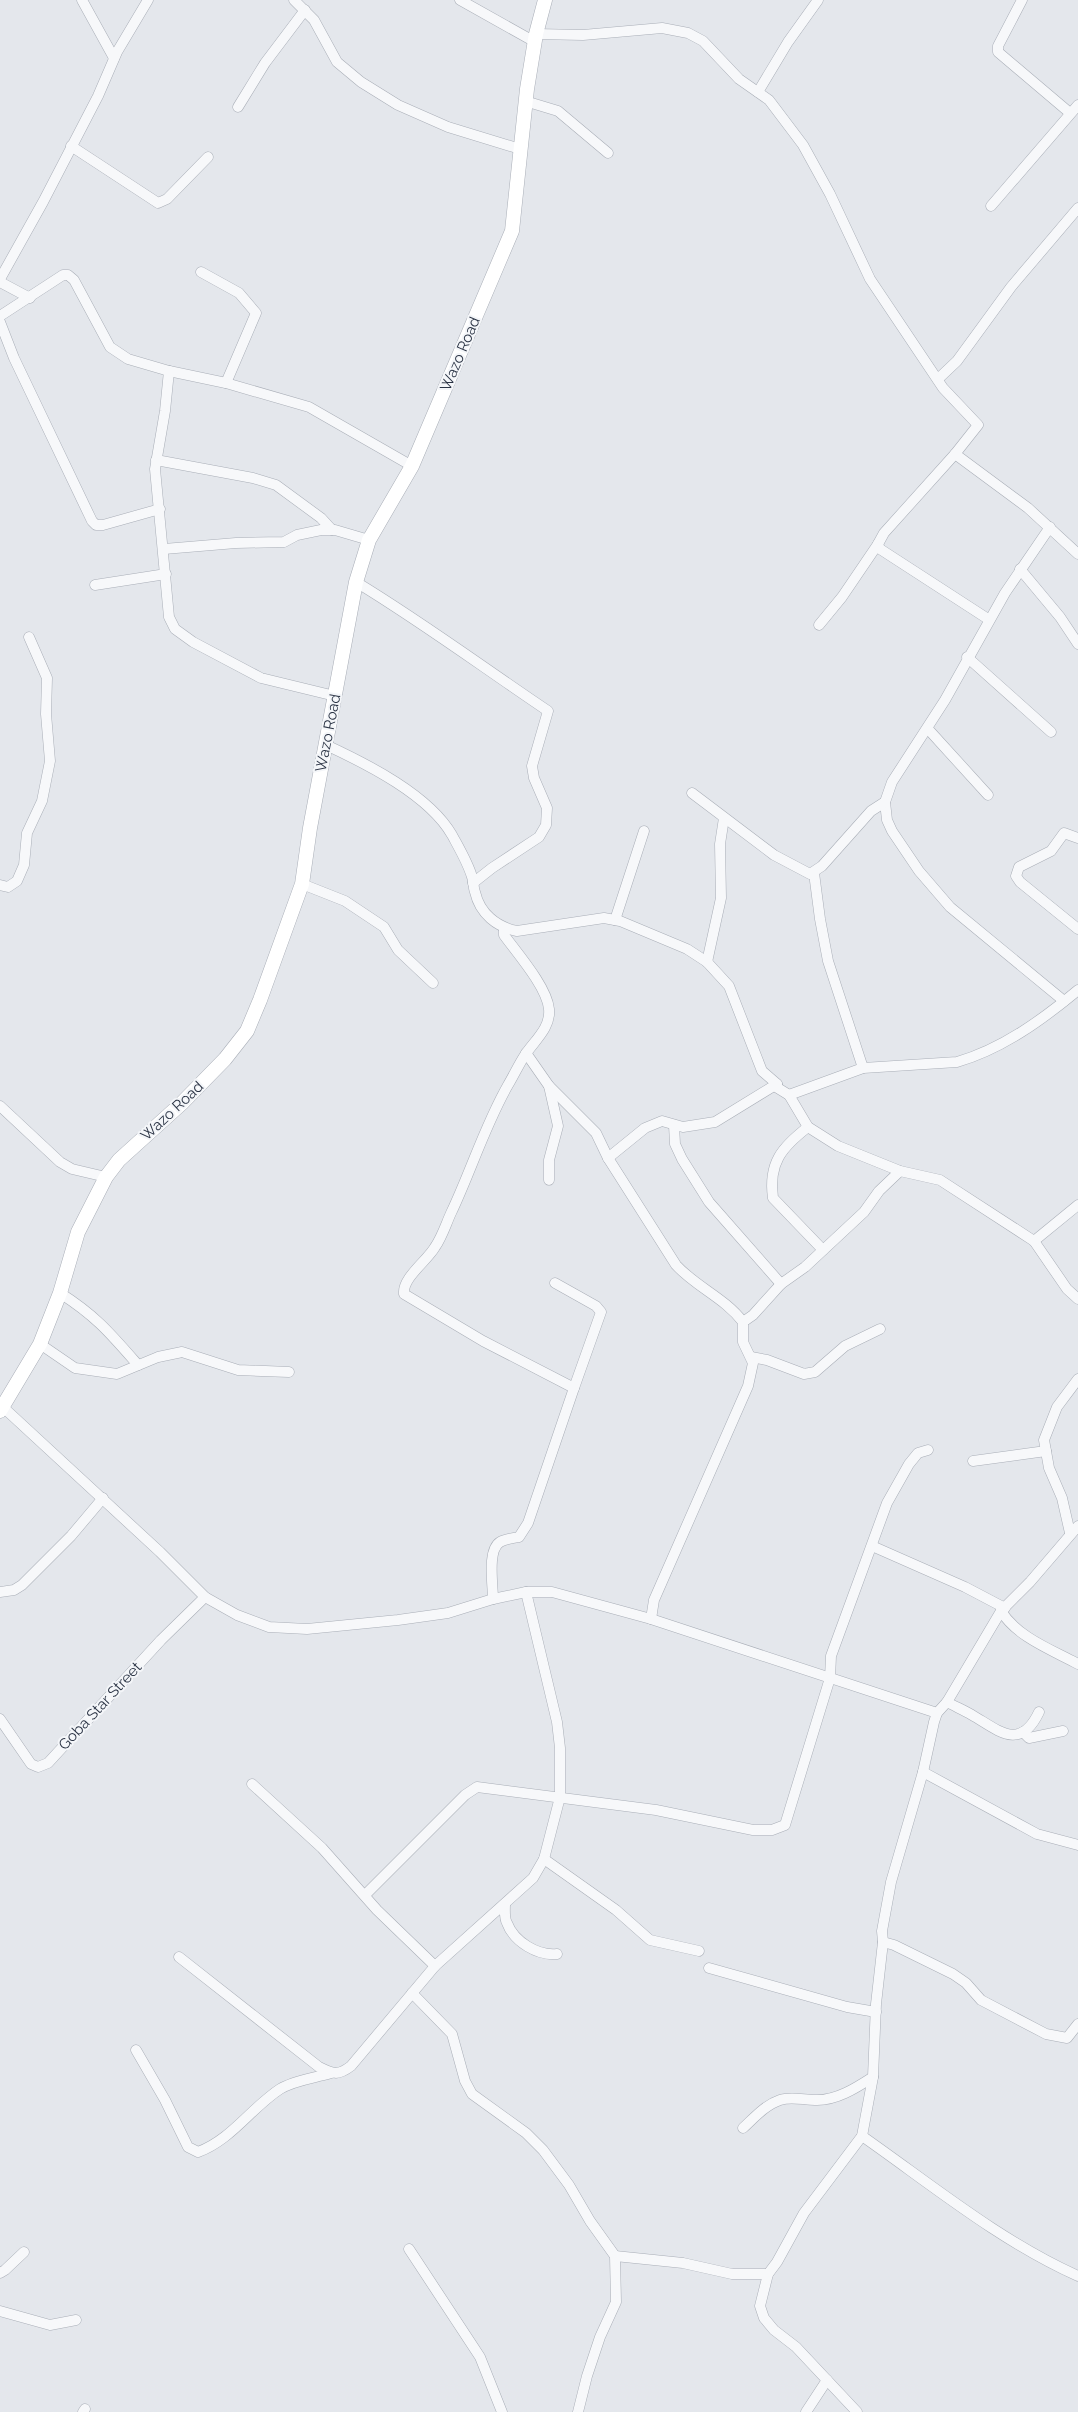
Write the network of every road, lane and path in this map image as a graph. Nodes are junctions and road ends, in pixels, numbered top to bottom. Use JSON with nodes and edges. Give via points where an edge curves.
{"nodes":[{"id":1,"x":82,"y":0,"type":"edge"},
{"id":2,"x":148,"y":0,"type":"edge"},
{"id":3,"x":294,"y":0,"type":"edge"},
{"id":4,"x":460,"y":0,"type":"edge"},
{"id":5,"x":545,"y":0,"type":"edge"},
{"id":6,"x":818,"y":0,"type":"edge"},
{"id":7,"x":1022,"y":0,"type":"edge"},
{"id":8,"x":305,"y":10,"type":"junction"},
{"id":9,"x":536,"y":38,"type":"junction"},
{"id":10,"x":114,"y":58,"type":"junction"},
{"id":11,"x":758,"y":92,"type":"junction"},
{"id":12,"x":525,"y":101,"type":"junction"},
{"id":13,"x":1078,"y":105,"type":"edge"},
{"id":14,"x":238,"y":107,"type":"dead end"},
{"id":15,"x":1070,"y":113,"type":"junction"},
{"id":16,"x":72,"y":146,"type":"junction"},
{"id":17,"x":520,"y":149,"type":"junction"},
{"id":18,"x":608,"y":153,"type":"dead end"},
{"id":19,"x":208,"y":157,"type":"dead end"},
{"id":20,"x":991,"y":206,"type":"dead end"},
{"id":21,"x":1078,"y":208,"type":"edge"},
{"id":22,"x":201,"y":272,"type":"dead end"},
{"id":23,"x":0,"y":281,"type":"edge"},
{"id":24,"x":30,"y":298,"type":"junction"},
{"id":25,"x":0,"y":316,"type":"edge"},
{"id":26,"x":0,"y":322,"type":"edge"},
{"id":27,"x":169,"y":371,"type":"junction"},
{"id":28,"x":938,"y":379,"type":"junction"},
{"id":29,"x":226,"y":383,"type":"junction"},
{"id":30,"x":955,"y":454,"type":"junction"},
{"id":31,"x":156,"y":460,"type":"junction"},
{"id":32,"x":412,"y":466,"type":"junction"},
{"id":33,"x":160,"y":509,"type":"junction"},
{"id":34,"x":1050,"y":526,"type":"junction"},
{"id":35,"x":332,"y":530,"type":"junction"},
{"id":36,"x":369,"y":540,"type":"junction"},
{"id":37,"x":878,"y":544,"type":"junction"},
{"id":38,"x":164,"y":549,"type":"junction"},
{"id":39,"x":1078,"y":554,"type":"edge"},
{"id":40,"x":1020,"y":569,"type":"junction"},
{"id":41,"x":166,"y":574,"type":"junction"},
{"id":42,"x":356,"y":582,"type":"junction"},
{"id":43,"x":95,"y":585,"type":"dead end"},
{"id":44,"x":988,"y":619,"type":"junction"},
{"id":45,"x":819,"y":625,"type":"dead end"},
{"id":46,"x":28,"y":637,"type":"dead end"},
{"id":47,"x":1078,"y":644,"type":"edge"},
{"id":48,"x":967,"y":657,"type":"junction"},
{"id":49,"x":335,"y":696,"type":"junction"},
{"id":50,"x":928,"y":729,"type":"junction"},
{"id":51,"x":1051,"y":732,"type":"dead end"},
{"id":52,"x":326,"y":745,"type":"junction"},
{"id":53,"x":692,"y":793,"type":"dead end"},
{"id":54,"x":988,"y":795,"type":"dead end"},
{"id":55,"x":885,"y":802,"type":"junction"},
{"id":56,"x":724,"y":818,"type":"junction"},
{"id":57,"x":644,"y":831,"type":"dead end"},
{"id":58,"x":1078,"y":838,"type":"edge"},
{"id":59,"x":814,"y":873,"type":"junction"},
{"id":60,"x":473,"y":883,"type":"junction"},
{"id":61,"x":302,"y":884,"type":"junction"},
{"id":62,"x":0,"y":885,"type":"edge"},
{"id":63,"x":615,"y":920,"type":"junction"},
{"id":64,"x":504,"y":929,"type":"junction"},
{"id":65,"x":1078,"y":929,"type":"edge"},
{"id":66,"x":707,"y":962,"type":"junction"},
{"id":67,"x":433,"y":983,"type":"dead end"},
{"id":68,"x":1078,"y":990,"type":"edge"},
{"id":69,"x":1064,"y":1001,"type":"junction"},
{"id":70,"x":526,"y":1053,"type":"junction"},
{"id":71,"x":863,"y":1068,"type":"junction"},
{"id":72,"x":777,"y":1084,"type":"junction"},
{"id":73,"x":549,"y":1086,"type":"junction"},
{"id":74,"x":789,"y":1095,"type":"junction"},
{"id":75,"x":0,"y":1106,"type":"edge"},
{"id":76,"x":674,"y":1125,"type":"junction"},
{"id":77,"x":808,"y":1127,"type":"junction"},
{"id":78,"x":608,"y":1158,"type":"junction"},
{"id":79,"x":900,"y":1171,"type":"junction"},
{"id":80,"x":106,"y":1177,"type":"junction"},
{"id":81,"x":549,"y":1180,"type":"dead end"},
{"id":82,"x":1078,"y":1205,"type":"edge"},
{"id":83,"x":1034,"y":1241,"type":"junction"},
{"id":84,"x":823,"y":1250,"type":"junction"},
{"id":85,"x":555,"y":1283,"type":"dead end"},
{"id":86,"x":781,"y":1284,"type":"junction"},
{"id":87,"x":60,"y":1293,"type":"junction"},
{"id":88,"x":1078,"y":1299,"type":"edge"},
{"id":89,"x":743,"y":1322,"type":"junction"},
{"id":90,"x":880,"y":1330,"type":"dead end"},
{"id":91,"x":40,"y":1344,"type":"junction"},
{"id":92,"x":751,"y":1357,"type":"junction"},
{"id":93,"x":138,"y":1365,"type":"junction"},
{"id":94,"x":289,"y":1372,"type":"dead end"},
{"id":95,"x":1078,"y":1379,"type":"edge"},
{"id":96,"x":574,"y":1388,"type":"junction"},
{"id":97,"x":2,"y":1410,"type":"edge"},
{"id":98,"x":928,"y":1450,"type":"dead end"},
{"id":99,"x":1046,"y":1451,"type":"junction"},
{"id":100,"x":973,"y":1460,"type":"dead end"},
{"id":101,"x":103,"y":1498,"type":"junction"},
{"id":102,"x":1078,"y":1526,"type":"edge"},
{"id":103,"x":1070,"y":1533,"type":"junction"},
{"id":104,"x":872,"y":1546,"type":"junction"},
{"id":105,"x":0,"y":1592,"type":"edge"},
{"id":106,"x":526,"y":1592,"type":"junction"},
{"id":107,"x":205,"y":1597,"type":"junction"},
{"id":108,"x":493,"y":1599,"type":"junction"},
{"id":109,"x":1003,"y":1609,"type":"junction"},
{"id":110,"x":652,"y":1619,"type":"junction"},
{"id":111,"x":1078,"y":1664,"type":"edge"},
{"id":112,"x":830,"y":1678,"type":"junction"},
{"id":113,"x":947,"y":1702,"type":"junction"},
{"id":114,"x":937,"y":1712,"type":"junction"},
{"id":115,"x":1039,"y":1712,"type":"dead end"},
{"id":116,"x":0,"y":1719,"type":"edge"},
{"id":117,"x":1064,"y":1731,"type":"dead end"},
{"id":118,"x":1023,"y":1732,"type":"junction"},
{"id":119,"x":923,"y":1772,"type":"junction"},
{"id":120,"x":252,"y":1784,"type":"dead end"},
{"id":121,"x":560,"y":1798,"type":"junction"},
{"id":122,"x":1078,"y":1845,"type":"edge"},
{"id":123,"x":544,"y":1859,"type":"junction"},
{"id":124,"x":365,"y":1895,"type":"junction"},
{"id":125,"x":504,"y":1904,"type":"junction"},
{"id":126,"x":884,"y":1942,"type":"junction"},
{"id":127,"x":698,"y":1951,"type":"dead end"},
{"id":128,"x":557,"y":1954,"type":"dead end"},
{"id":129,"x":179,"y":1957,"type":"dead end"},
{"id":130,"x":435,"y":1966,"type":"junction"},
{"id":131,"x":709,"y":1968,"type":"dead end"},
{"id":132,"x":412,"y":1993,"type":"junction"},
{"id":133,"x":876,"y":2012,"type":"junction"},
{"id":134,"x":1078,"y":2024,"type":"edge"},
{"id":135,"x":136,"y":2050,"type":"dead end"},
{"id":136,"x":331,"y":2073,"type":"junction"},
{"id":137,"x":873,"y":2077,"type":"junction"},
{"id":138,"x":743,"y":2128,"type":"dead end"},
{"id":139,"x":862,"y":2136,"type":"junction"},
{"id":140,"x":410,"y":2250,"type":"dead end"},
{"id":141,"x":24,"y":2252,"type":"dead end"},
{"id":142,"x":615,"y":2256,"type":"junction"},
{"id":143,"x":0,"y":2273,"type":"edge"},
{"id":144,"x":768,"y":2274,"type":"junction"},
{"id":145,"x":1078,"y":2276,"type":"edge"},
{"id":146,"x":0,"y":2311,"type":"edge"},
{"id":147,"x":76,"y":2320,"type":"dead end"},
{"id":148,"x":827,"y":2380,"type":"junction"},
{"id":149,"x":502,"y":2412,"type":"edge"},
{"id":150,"x":578,"y":2412,"type":"edge"},
{"id":151,"x":806,"y":2412,"type":"edge"},
{"id":152,"x":857,"y":2412,"type":"edge"}],
"edges":[{"from":1,"to":10,"type":"street"},
{"from":2,"to":10,"type":"street"},
{"from":3,"to":8,"type":"street"},
{"from":4,"to":9,"type":"street"},
{"from":5,"to":9,"type":"main road","name":"Wazo Road"},
{"from":6,"to":11,"type":"street"},
{"from":7,"to":15,"type":"street","via":[[998,46],[998,52]]},
{"from":8,"to":14,"type":"street","via":[[265,63]]},
{"from":8,"to":17,"type":"street","via":[[337,62],[361,82],[398,105],[448,127]]},
{"from":9,"to":11,"type":"street","via":[[662,28],[688,33],[701,39],[739,79]]},
{"from":9,"to":12,"type":"main road","name":"Wazo Road"},
{"from":10,"to":16,"type":"street"},
{"from":11,"to":28,"type":"street","via":[[773,104],[803,145],[870,279]]},
{"from":12,"to":17,"type":"main road","name":"Wazo Road"},
{"from":12,"to":18,"type":"street","via":[[558,112]]},
{"from":13,"to":15,"type":"street"},
{"from":15,"to":20,"type":"street"},
{"from":16,"to":19,"type":"street","via":[[158,203],[167,199]]},
{"from":16,"to":23,"type":"street"},
{"from":17,"to":32,"type":"main road","name":"Wazo Road","via":[[511,236]]},
{"from":21,"to":28,"type":"street","via":[[1011,287],[957,361]]},
{"from":22,"to":29,"type":"street","via":[[239,293],[256,312]]},
{"from":23,"to":24,"type":"street"},
{"from":24,"to":25,"type":"street"},
{"from":24,"to":27,"type":"street","via":[[64,275],[70,276],[110,347],[128,359]]},
{"from":26,"to":33,"type":"street","via":[[92,521],[103,525]]},
{"from":27,"to":29,"type":"street"},
{"from":27,"to":31,"type":"street"},
{"from":28,"to":30,"type":"street","via":[[978,425]]},
{"from":29,"to":32,"type":"street","via":[[309,407]]},
{"from":30,"to":34,"type":"street"},
{"from":30,"to":37,"type":"street","via":[[884,533]]},
{"from":31,"to":33,"type":"street"},
{"from":31,"to":35,"type":"street","via":[[276,484]]},
{"from":32,"to":36,"type":"main road","name":"Wazo Road"},
{"from":33,"to":38,"type":"street"},
{"from":34,"to":39,"type":"street"},
{"from":34,"to":40,"type":"street"},
{"from":35,"to":36,"type":"street"},
{"from":35,"to":38,"type":"street","via":[[312,531],[284,542],[236,542]]},
{"from":36,"to":42,"type":"main road","name":"Wazo Road"},
{"from":37,"to":44,"type":"street"},
{"from":37,"to":45,"type":"street"},
{"from":38,"to":41,"type":"street"},
{"from":40,"to":44,"type":"street"},
{"from":40,"to":47,"type":"street","via":[[1060,616]]},
{"from":41,"to":43,"type":"street"},
{"from":41,"to":49,"type":"street","via":[[170,617],[175,629],[193,642],[261,678]]},
{"from":42,"to":49,"type":"main road","name":"Wazo Road"},
{"from":42,"to":60,"type":"street","via":[[428,627],[548,712],[532,766],[547,808],[546,825],[539,837]]},
{"from":44,"to":48,"type":"street"},
{"from":46,"to":62,"type":"street","via":[[47,678],[50,761],[42,801],[27,833],[24,865],[17,881],[8,887]]},
{"from":48,"to":50,"type":"street"},
{"from":48,"to":51,"type":"street"},
{"from":49,"to":52,"type":"main road","name":"Wazo Road"},
{"from":50,"to":54,"type":"street"},
{"from":50,"to":55,"type":"street","via":[[892,782]]},
{"from":52,"to":60,"type":"street","via":[[368,764],[430,807],[452,834]]},
{"from":52,"to":61,"type":"main road","name":"Wazo Road"},
{"from":53,"to":56,"type":"street"},
{"from":55,"to":59,"type":"street","via":[[871,811]]},
{"from":55,"to":69,"type":"street","via":[[892,831],[950,907]]},
{"from":56,"to":59,"type":"street","via":[[774,855]]},
{"from":56,"to":66,"type":"street","via":[[720,844],[721,898]]},
{"from":57,"to":63,"type":"street"},
{"from":58,"to":65,"type":"street","via":[[1065,833],[1051,851],[1019,868],[1016,876]]},
{"from":59,"to":71,"type":"street","via":[[828,961]]},
{"from":60,"to":64,"type":"street","via":[[475,895],[487,915]]},
{"from":61,"to":67,"type":"street","via":[[345,901],[384,927],[398,950]]},
{"from":61,"to":80,"type":"main road","name":"Wazo Road","via":[[247,1030],[225,1059],[119,1160]]},
{"from":63,"to":64,"type":"street","via":[[604,918],[517,931]]},
{"from":63,"to":66,"type":"street","via":[[687,949]]},
{"from":64,"to":70,"type":"street","via":[[504,935],[539,982],[549,1008],[548,1022]]},
{"from":66,"to":72,"type":"street","via":[[728,986],[762,1070]]},
{"from":68,"to":69,"type":"street"},
{"from":69,"to":71,"type":"street","via":[[1026,1030],[970,1058],[957,1062]]},
{"from":70,"to":73,"type":"street"},
{"from":70,"to":96,"type":"street","via":[[497,1105],[435,1248],[410,1278],[404,1294],[462,1330]]},
{"from":71,"to":74,"type":"street"},
{"from":72,"to":74,"type":"street","via":[[776,1087]]},
{"from":72,"to":76,"type":"street","via":[[716,1122],[683,1127]]},
{"from":73,"to":78,"type":"street","via":[[587,1122]]},
{"from":73,"to":81,"type":"street","via":[[558,1126],[549,1160]]},
{"from":74,"to":77,"type":"street"},
{"from":75,"to":80,"type":"street","via":[[60,1162],[72,1169]]},
{"from":76,"to":78,"type":"street","via":[[662,1121],[645,1128]]},
{"from":76,"to":86,"type":"street","via":[[675,1144],[709,1202]]},
{"from":77,"to":79,"type":"street","via":[[838,1146]]},
{"from":77,"to":84,"type":"street","via":[[786,1145],[772,1170],[773,1198]]},
{"from":78,"to":89,"type":"street","via":[[676,1265],[718,1296]]},
{"from":79,"to":83,"type":"street","via":[[940,1180]]},
{"from":79,"to":84,"type":"street","via":[[879,1191],[864,1212]]},
{"from":80,"to":87,"type":"main road","name":"Wazo Road","via":[[78,1232]]},
{"from":82,"to":83,"type":"street"},
{"from":83,"to":88,"type":"street","via":[[1067,1289]]},
{"from":84,"to":86,"type":"street"},
{"from":85,"to":96,"type":"street","via":[[601,1312]]},
{"from":86,"to":89,"type":"street"},
{"from":87,"to":91,"type":"main road","name":"Wazo Road"},
{"from":87,"to":93,"type":"street","via":[[100,1322]]},
{"from":89,"to":92,"type":"street","via":[[743,1342]]},
{"from":90,"to":92,"type":"street","via":[[845,1346],[815,1372],[804,1374]]},
{"from":91,"to":93,"type":"street","via":[[75,1368],[117,1374]]},
{"from":91,"to":97,"type":"main road","name":"Wazo Road"},
{"from":92,"to":110,"type":"street","via":[[753,1363],[748,1386],[654,1600]]},
{"from":93,"to":94,"type":"street","via":[[182,1352],[238,1370]]},
{"from":95,"to":99,"type":"street","via":[[1057,1408],[1044,1440]]},
{"from":96,"to":108,"type":"street","via":[[528,1523],[519,1537],[500,1541],[495,1547]]},
{"from":97,"to":101,"type":"street"},
{"from":98,"to":104,"type":"street","via":[[918,1453],[909,1464],[887,1503]]},
{"from":99,"to":100,"type":"street"},
{"from":99,"to":103,"type":"street"},
{"from":101,"to":105,"type":"street","via":[[22,1585]]},
{"from":101,"to":107,"type":"street"},
{"from":102,"to":103,"type":"street"},
{"from":103,"to":109,"type":"street"},
{"from":104,"to":109,"type":"street","via":[[965,1587]]},
{"from":104,"to":112,"type":"street","via":[[831,1656]]},
{"from":106,"to":108,"type":"street"},
{"from":106,"to":110,"type":"street","via":[[552,1592]]},
{"from":106,"to":121,"type":"street","via":[[557,1722]]},
{"from":107,"to":108,"type":"street","via":[[237,1615],[269,1627],[307,1629],[448,1613]]},
{"from":107,"to":116,"type":"street","name":"Goba Star Street","via":[[48,1763],[38,1767],[30,1764]]},
{"from":109,"to":111,"type":"street","via":[[1012,1625]]},
{"from":109,"to":113,"type":"street"},
{"from":110,"to":112,"type":"street"},
{"from":112,"to":114,"type":"street"},
{"from":112,"to":121,"type":"street","via":[[785,1825],[772,1830],[754,1830],[656,1810]]},
{"from":113,"to":114,"type":"street"},
{"from":113,"to":118,"type":"street","via":[[1001,1734],[1014,1736]]},
{"from":114,"to":119,"type":"street"},
{"from":115,"to":118,"type":"street","via":[[1032,1726]]},
{"from":117,"to":118,"type":"street","via":[[1029,1738]]},
{"from":119,"to":122,"type":"street","via":[[1037,1834]]},
{"from":119,"to":126,"type":"street","via":[[891,1882],[882,1931]]},
{"from":120,"to":124,"type":"street","via":[[322,1848]]},
{"from":121,"to":123,"type":"street"},
{"from":121,"to":124,"type":"street","via":[[477,1787],[465,1795]]},
{"from":123,"to":125,"type":"street","via":[[533,1878]]},
{"from":123,"to":127,"type":"street","via":[[616,1910],[650,1940]]},
{"from":124,"to":130,"type":"street"},
{"from":125,"to":128,"type":"street","via":[[506,1923],[512,1932],[536,1953]]},
{"from":125,"to":130,"type":"street"},
{"from":126,"to":133,"type":"street"},
{"from":126,"to":134,"type":"street","via":[[953,1974],[981,2000],[1046,2034],[1067,2038]]},
{"from":129,"to":136,"type":"street"},
{"from":130,"to":132,"type":"street"},
{"from":131,"to":133,"type":"street","via":[[847,2007]]},
{"from":132,"to":136,"type":"street","via":[[351,2066],[341,2073]]},
{"from":132,"to":142,"type":"street","via":[[452,2034],[464,2081],[472,2094],[526,2133],[543,2150]]},
{"from":133,"to":137,"type":"street"},
{"from":135,"to":136,"type":"street","via":[[188,2147],[198,2152],[228,2135],[281,2089]]},
{"from":137,"to":138,"type":"street","via":[[836,2096],[817,2100],[781,2100],[763,2109]]},
{"from":137,"to":139,"type":"street"},
{"from":139,"to":144,"type":"street","via":[[804,2213]]},
{"from":139,"to":145,"type":"street","via":[[1008,2238]]},
{"from":140,"to":149,"type":"street","via":[[480,2357]]},
{"from":141,"to":143,"type":"street"},
{"from":142,"to":144,"type":"street","via":[[682,2263],[732,2274]]},
{"from":142,"to":150,"type":"street","via":[[616,2302],[590,2368]]},
{"from":144,"to":148,"type":"street","via":[[760,2306],[764,2318]]},
{"from":146,"to":147,"type":"street","via":[[50,2324]]},
{"from":148,"to":151,"type":"street"},
{"from":148,"to":152,"type":"street"}]}
